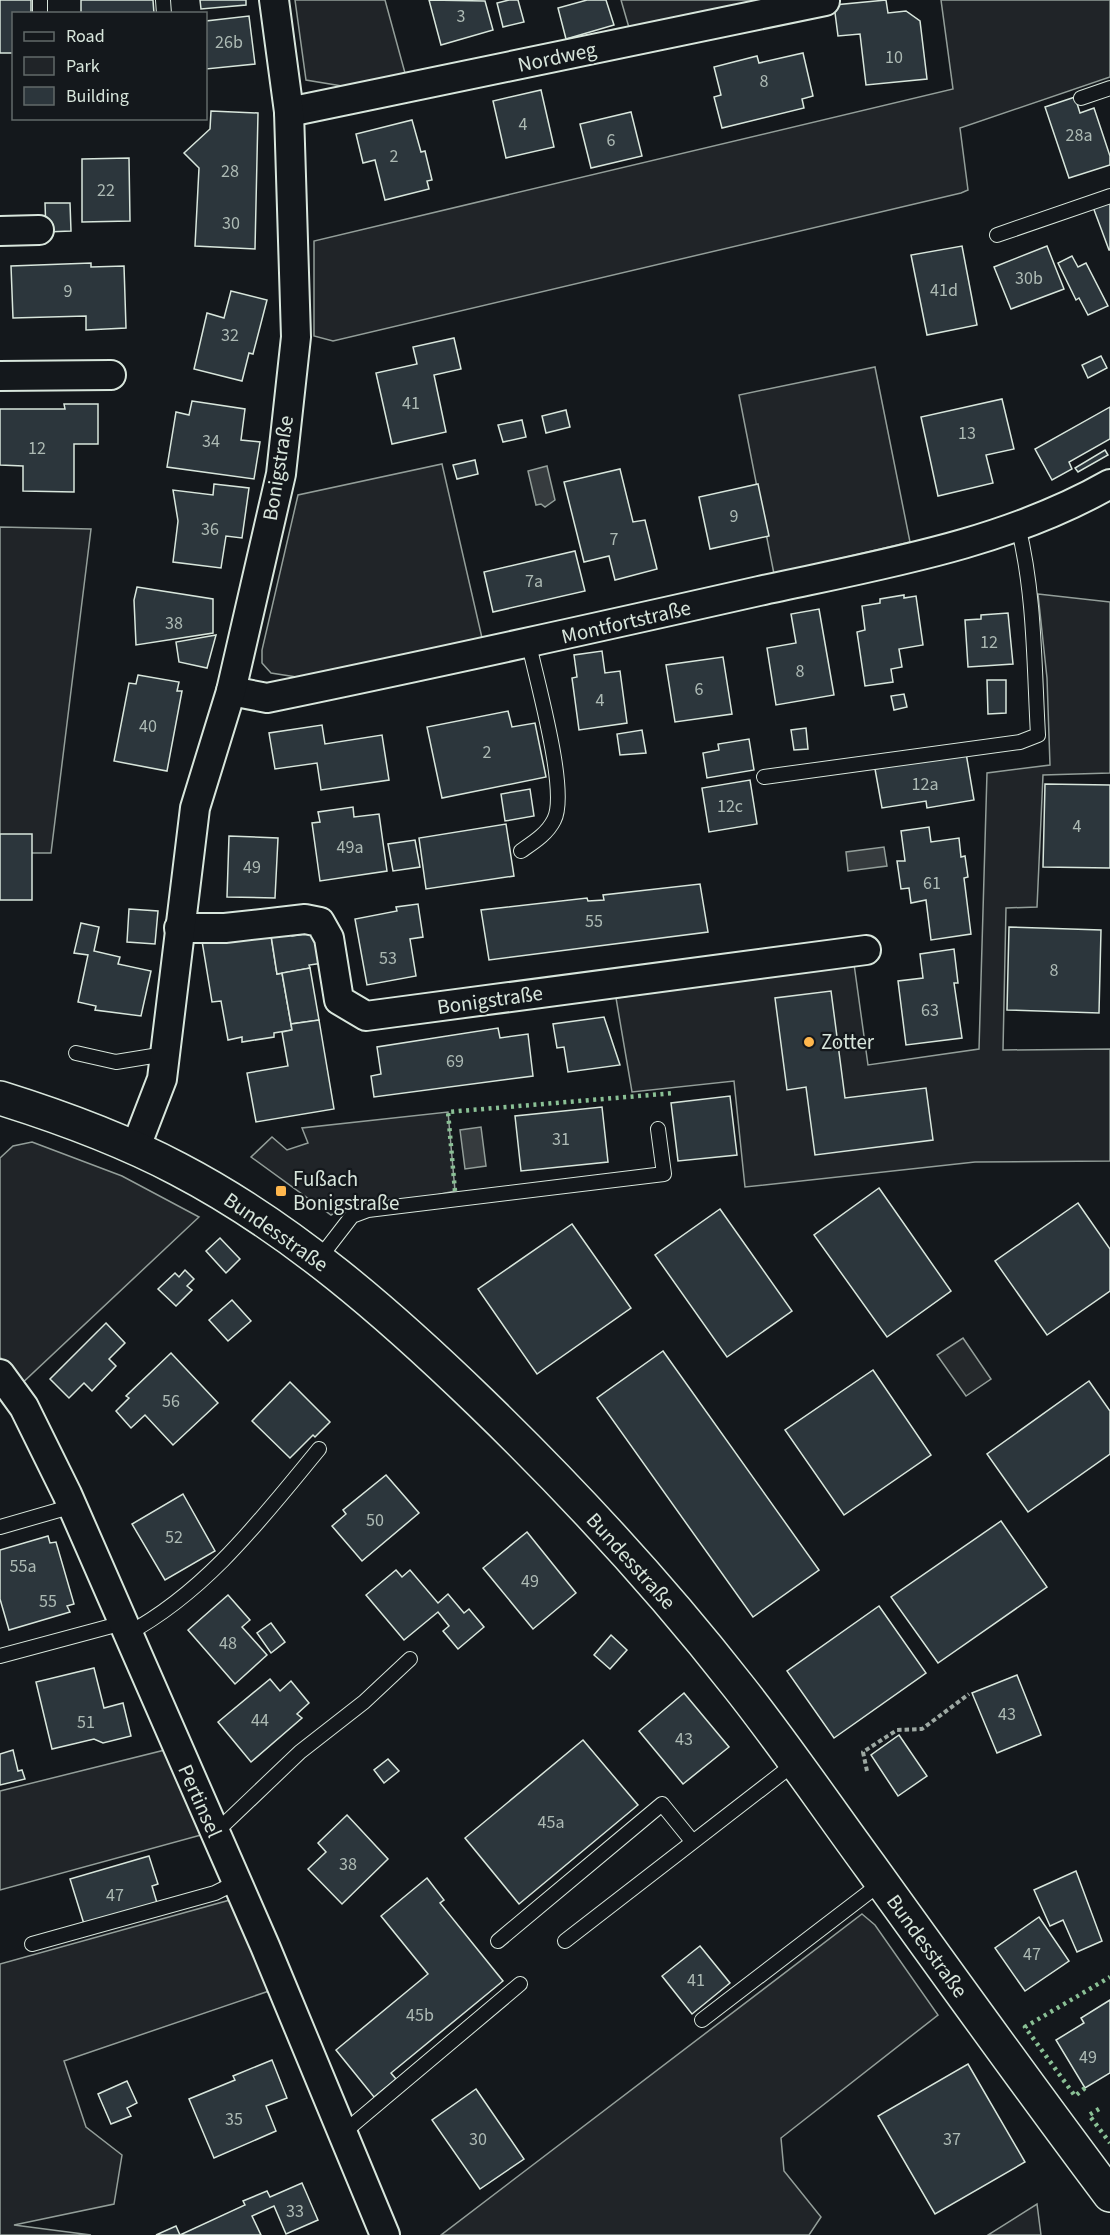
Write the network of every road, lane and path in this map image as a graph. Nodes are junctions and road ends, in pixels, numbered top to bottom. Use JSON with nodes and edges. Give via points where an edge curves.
{"nodes":[{"id":1,"x":274,"y":0,"type":"edge"},
{"id":2,"x":825,"y":1,"type":"edge"},
{"id":3,"x":1110,"y":88,"type":"edge"},
{"id":4,"x":1081,"y":98,"type":"dead end"},
{"id":5,"x":288,"y":112,"type":"junction"},
{"id":6,"x":1110,"y":196,"type":"edge"},
{"id":7,"x":39,"y":230,"type":"dead end"},
{"id":8,"x":0,"y":231,"type":"edge"},
{"id":9,"x":997,"y":235,"type":"dead end"},
{"id":10,"x":111,"y":375,"type":"dead end"},
{"id":11,"x":0,"y":376,"type":"edge"},
{"id":12,"x":1110,"y":484,"type":"edge"},
{"id":13,"x":1018,"y":526,"type":"junction"},
{"id":14,"x":529,"y":644,"type":"junction"},
{"id":15,"x":231,"y":692,"type":"junction"},
{"id":16,"x":764,"y":777,"type":"dead end"},
{"id":17,"x":521,"y":850,"type":"dead end"},
{"id":18,"x":179,"y":928,"type":"junction"},
{"id":19,"x":866,"y":950,"type":"dead end"},
{"id":20,"x":76,"y":1053,"type":"dead end"},
{"id":21,"x":165,"y":1054,"type":"junction"},
{"id":22,"x":1,"y":1100,"type":"edge"},
{"id":23,"x":658,"y":1129,"type":"dead end"},
{"id":24,"x":135,"y":1149,"type":"junction"},
{"id":25,"x":318,"y":1260,"type":"junction"},
{"id":26,"x":0,"y":1374,"type":"edge"},
{"id":27,"x":319,"y":1449,"type":"dead end"},
{"id":28,"x":73,"y":1506,"type":"junction"},
{"id":29,"x":0,"y":1527,"type":"edge"},
{"id":30,"x":125,"y":1629,"type":"junction"},
{"id":31,"x":0,"y":1656,"type":"edge"},
{"id":32,"x":410,"y":1659,"type":"dead end"},
{"id":33,"x":969,"y":1694,"type":"dead end"},
{"id":34,"x":795,"y":1763,"type":"junction"},
{"id":35,"x":867,"y":1771,"type":"dead end"},
{"id":36,"x":215,"y":1833,"type":"junction"},
{"id":37,"x":692,"y":1841,"type":"junction"},
{"id":38,"x":237,"y":1882,"type":"junction"},
{"id":39,"x":882,"y":1882,"type":"junction"},
{"id":40,"x":498,"y":1941,"type":"dead end"},
{"id":41,"x":565,"y":1941,"type":"dead end"},
{"id":42,"x":32,"y":1944,"type":"dead end"},
{"id":43,"x":520,"y":1984,"type":"dead end"},
{"id":44,"x":702,"y":2020,"type":"dead end"},
{"id":45,"x":343,"y":2133,"type":"junction"},
{"id":46,"x":1108,"y":2189,"type":"edge"},
{"id":47,"x":385,"y":2235,"type":"edge"}],
"edges":[{"from":1,"to":5,"type":"street","name":"Bonigstraße"},
{"from":2,"to":5,"type":"street","name":"Nordweg"},
{"from":3,"to":4,"type":"lane"},
{"from":5,"to":15,"type":"street","name":"Bonigstraße","via":[[296,337],[281,474]]},
{"from":6,"to":9,"type":"lane"},
{"from":7,"to":8,"type":"street"},
{"from":10,"to":11,"type":"street"},
{"from":12,"to":13,"type":"street","name":"Montfortstraße"},
{"from":13,"to":14,"type":"street","name":"Montfortstraße","via":[[909,559]]},
{"from":13,"to":16,"type":"lane","via":[[1033,633],[1038,735],[1020,742]]},
{"from":14,"to":15,"type":"street","name":"Montfortstraße","via":[[267,698]]},
{"from":14,"to":17,"type":"lane","via":[[558,783],[555,818],[540,838]]},
{"from":15,"to":18,"type":"street","name":"Bonigstraße","via":[[195,808]]},
{"from":18,"to":19,"type":"street","name":"Bonigstraße","via":[[225,928],[305,919],[320,922],[329,938],[339,1000],[366,1016]]},
{"from":18,"to":21,"type":"street","name":"Bonigstraße"},
{"from":20,"to":21,"type":"lane","via":[[116,1062]]},
{"from":21,"to":24,"type":"street","name":"Bonigstraße","via":[[162,1079]]},
{"from":22,"to":24,"type":"main road","name":"Bundesstraße","via":[[69,1120]]},
{"from":23,"to":25,"type":"lane","via":[[664,1174],[368,1210],[352,1216]]},
{"from":24,"to":25,"type":"main road","name":"Bundesstraße","via":[[176,1167],[244,1207]]},
{"from":25,"to":34,"type":"main road","name":"Bundesstraße","via":[[431,1354],[546,1466],[660,1592],[739,1687]]},
{"from":26,"to":28,"type":"street","name":"Pertinsel","via":[[24,1407]]},
{"from":27,"to":30,"type":"lane","via":[[222,1564],[147,1624]]},
{"from":28,"to":29,"type":"lane"},
{"from":28,"to":30,"type":"street","name":"Pertinsel"},
{"from":30,"to":31,"type":"lane"},
{"from":30,"to":36,"type":"street","name":"Pertinsel"},
{"from":32,"to":36,"type":"lane","via":[[364,1702],[300,1752]]},
{"from":33,"to":35,"type":"path","via":[[921,1729],[897,1730],[863,1752]]},
{"from":34,"to":37,"type":"lane"},
{"from":34,"to":39,"type":"main road","name":"Bundesstraße"},
{"from":36,"to":38,"type":"street","name":"Pertinsel"},
{"from":37,"to":40,"type":"lane","via":[[662,1804]]},
{"from":37,"to":41,"type":"lane"},
{"from":38,"to":42,"type":"lane","via":[[215,1893]]},
{"from":38,"to":45,"type":"street","name":"Pertinsel"},
{"from":39,"to":44,"type":"lane"},
{"from":39,"to":46,"type":"main road","name":"Bundesstraße"},
{"from":43,"to":45,"type":"lane"},
{"from":45,"to":47,"type":"street","name":"Pertinsel"}]}
